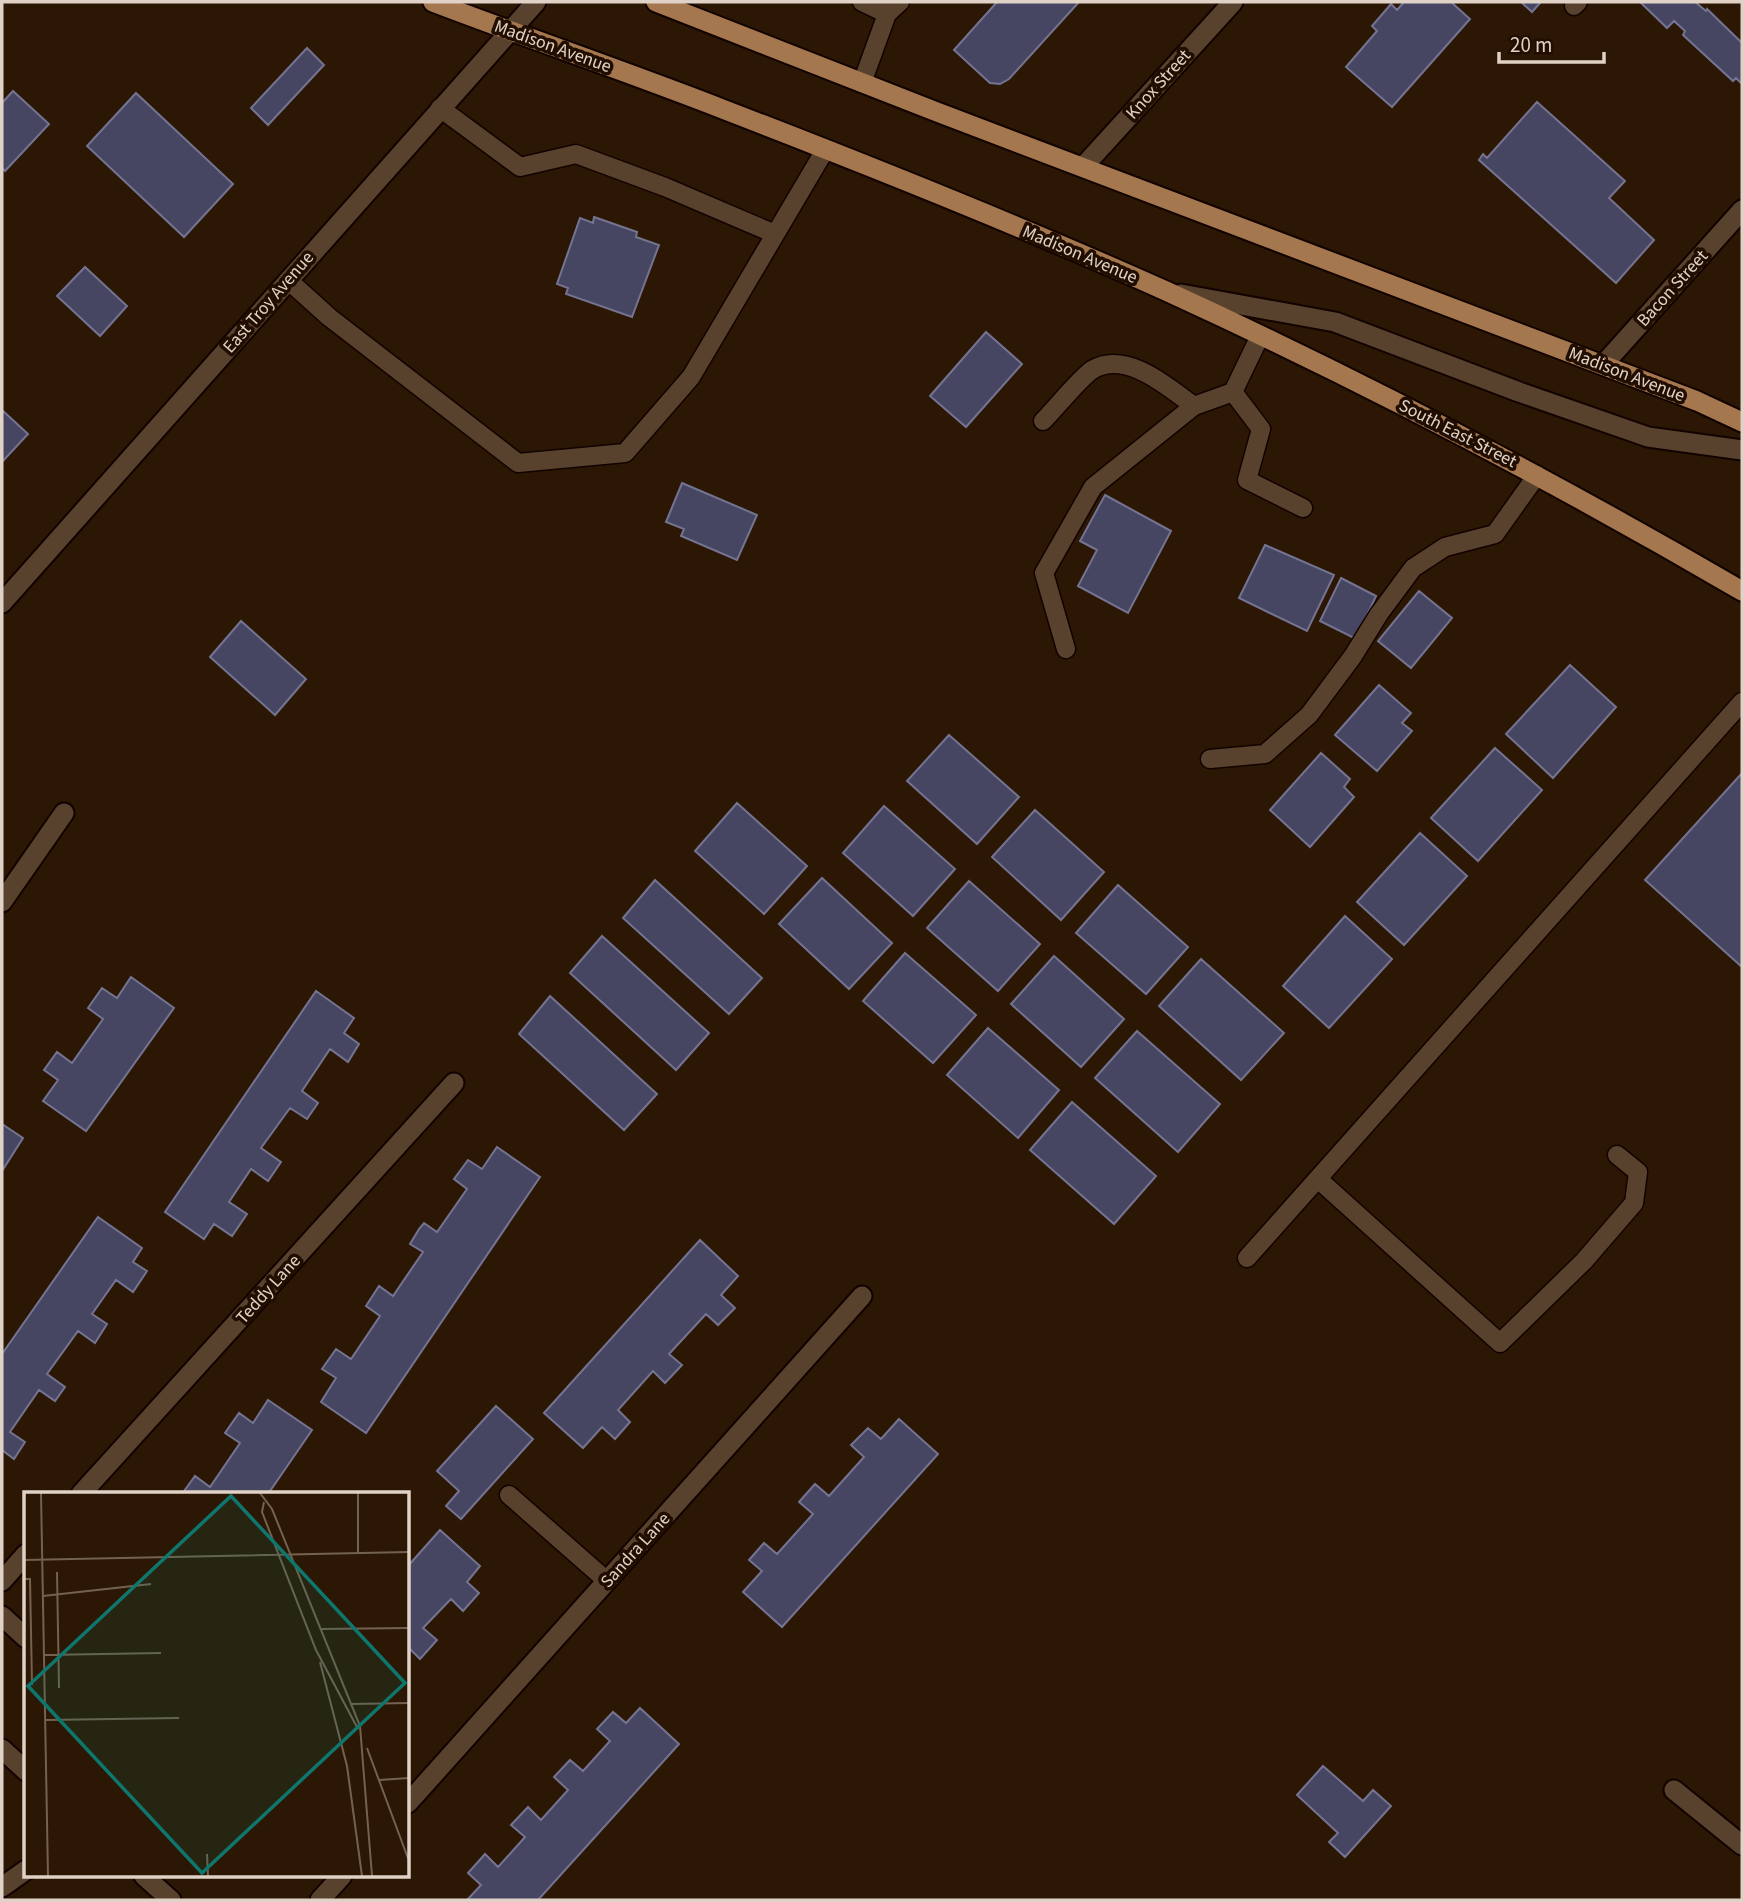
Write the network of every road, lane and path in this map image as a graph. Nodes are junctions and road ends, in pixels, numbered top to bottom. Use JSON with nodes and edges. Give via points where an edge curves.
{"nodes":[{"id":1,"x":433,"y":2,"type":"edge"},
{"id":2,"x":536,"y":2,"type":"edge"},
{"id":3,"x":656,"y":2,"type":"edge"},
{"id":4,"x":862,"y":2,"type":"edge"},
{"id":5,"x":1233,"y":2,"type":"edge"},
{"id":6,"x":893,"y":8,"type":"edge"},
{"id":7,"x":509,"y":31,"type":"junction"},
{"id":8,"x":862,"y":82,"type":"junction"},
{"id":9,"x":440,"y":108,"type":"junction"},
{"id":10,"x":825,"y":150,"type":"junction"},
{"id":11,"x":1083,"y":167,"type":"junction"},
{"id":12,"x":1742,"y":210,"type":"edge"},
{"id":13,"x":775,"y":234,"type":"junction"},
{"id":14,"x":288,"y":279,"type":"junction"},
{"id":15,"x":1166,"y":291,"type":"junction"},
{"id":16,"x":1259,"y":336,"type":"junction"},
{"id":17,"x":1603,"y":365,"type":"junction"},
{"id":18,"x":1233,"y":392,"type":"junction"},
{"id":19,"x":1194,"y":406,"type":"junction"},
{"id":20,"x":1043,"y":421,"type":"dead end"},
{"id":21,"x":1742,"y":422,"type":"edge"},
{"id":22,"x":1742,"y":450,"type":"edge"},
{"id":23,"x":1537,"y":475,"type":"junction"},
{"id":24,"x":1303,"y":508,"type":"dead end"},
{"id":25,"x":1742,"y":591,"type":"edge"},
{"id":26,"x":2,"y":603,"type":"edge"},
{"id":27,"x":1066,"y":649,"type":"dead end"},
{"id":28,"x":1742,"y":702,"type":"edge"},
{"id":29,"x":1210,"y":758,"type":"dead end"},
{"id":30,"x":64,"y":813,"type":"dead end"},
{"id":31,"x":2,"y":902,"type":"edge"},
{"id":32,"x":454,"y":1083,"type":"dead end"},
{"id":33,"x":1617,"y":1155,"type":"dead end"},
{"id":34,"x":1318,"y":1179,"type":"junction"},
{"id":35,"x":1247,"y":1258,"type":"dead end"},
{"id":36,"x":862,"y":1296,"type":"dead end"},
{"id":37,"x":83,"y":1492,"type":"edge"},
{"id":38,"x":509,"y":1495,"type":"dead end"},
{"id":39,"x":24,"y":1556,"type":"edge"},
{"id":40,"x":2,"y":1581,"type":"edge"},
{"id":41,"x":607,"y":1581,"type":"junction"},
{"id":42,"x":2,"y":1616,"type":"edge"},
{"id":43,"x":24,"y":1636,"type":"edge"},
{"id":44,"x":2,"y":1749,"type":"edge"},
{"id":45,"x":24,"y":1769,"type":"edge"},
{"id":46,"x":1674,"y":1790,"type":"dead end"},
{"id":47,"x":410,"y":1801,"type":"edge"},
{"id":48,"x":1742,"y":1845,"type":"edge"},
{"id":49,"x":146,"y":1878,"type":"edge"},
{"id":50,"x":340,"y":1878,"type":"edge"},
{"id":51,"x":171,"y":1900,"type":"edge"},
{"id":52,"x":320,"y":1900,"type":"edge"}],
"edges":[{"from":1,"to":7,"type":"main road","name":"Madison Avenue"},
{"from":2,"to":7,"type":"street","name":"East Troy Avenue"},
{"from":3,"to":8,"type":"main road","name":"Madison Avenue"},
{"from":4,"to":6,"type":"lane"},
{"from":5,"to":11,"type":"street","name":"Knox Street"},
{"from":6,"to":8,"type":"lane"},
{"from":7,"to":9,"type":"street","name":"East Troy Avenue"},
{"from":7,"to":10,"type":"main road","name":"Madison Avenue"},
{"from":8,"to":11,"type":"main road","name":"Madison Avenue"},
{"from":9,"to":13,"type":"lane","via":[[520,167],[576,154]]},
{"from":9,"to":14,"type":"street","name":"East Troy Avenue"},
{"from":10,"to":13,"type":"lane"},
{"from":10,"to":15,"type":"main road","name":"Madison Avenue"},
{"from":11,"to":17,"type":"main road","name":"Madison Avenue"},
{"from":12,"to":17,"type":"street","name":"Bacon Street"},
{"from":13,"to":14,"type":"lane","via":[[691,377],[625,453],[518,463],[329,317]]},
{"from":14,"to":26,"type":"street","name":"East Troy Avenue"},
{"from":15,"to":16,"type":"main road","name":"South East Street"},
{"from":15,"to":22,"type":"street","name":"Madison Avenue","via":[[1335,321],[1648,437]]},
{"from":16,"to":18,"type":"lane"},
{"from":16,"to":23,"type":"main road","name":"South East Street","via":[[1326,365]]},
{"from":17,"to":21,"type":"main road","name":"Madison Avenue"},
{"from":18,"to":19,"type":"lane"},
{"from":18,"to":24,"type":"lane","via":[[1261,429],[1247,480]]},
{"from":19,"to":20,"type":"lane","via":[[1144,370],[1110,365],[1093,370]]},
{"from":19,"to":27,"type":"lane","via":[[1093,487],[1045,573]]},
{"from":23,"to":25,"type":"main road","name":"South East Street"},
{"from":23,"to":29,"type":"lane","via":[[1495,534],[1445,547],[1413,568],[1309,715],[1265,754]]},
{"from":28,"to":34,"type":"lane"},
{"from":30,"to":31,"type":"street"},
{"from":32,"to":37,"type":"street","name":"Teddy Lane"},
{"from":33,"to":34,"type":"lane","via":[[1638,1172],[1634,1203],[1584,1261],[1500,1343]]},
{"from":34,"to":35,"type":"lane"},
{"from":36,"to":41,"type":"street","name":"Sandra Lane"},
{"from":38,"to":41,"type":"lane"},
{"from":39,"to":40,"type":"street"},
{"from":41,"to":47,"type":"street","name":"Sandra Lane"},
{"from":42,"to":43,"type":"street"},
{"from":44,"to":45,"type":"street"},
{"from":46,"to":48,"type":"street"},
{"from":49,"to":51,"type":"street"},
{"from":50,"to":52,"type":"street"}]}
